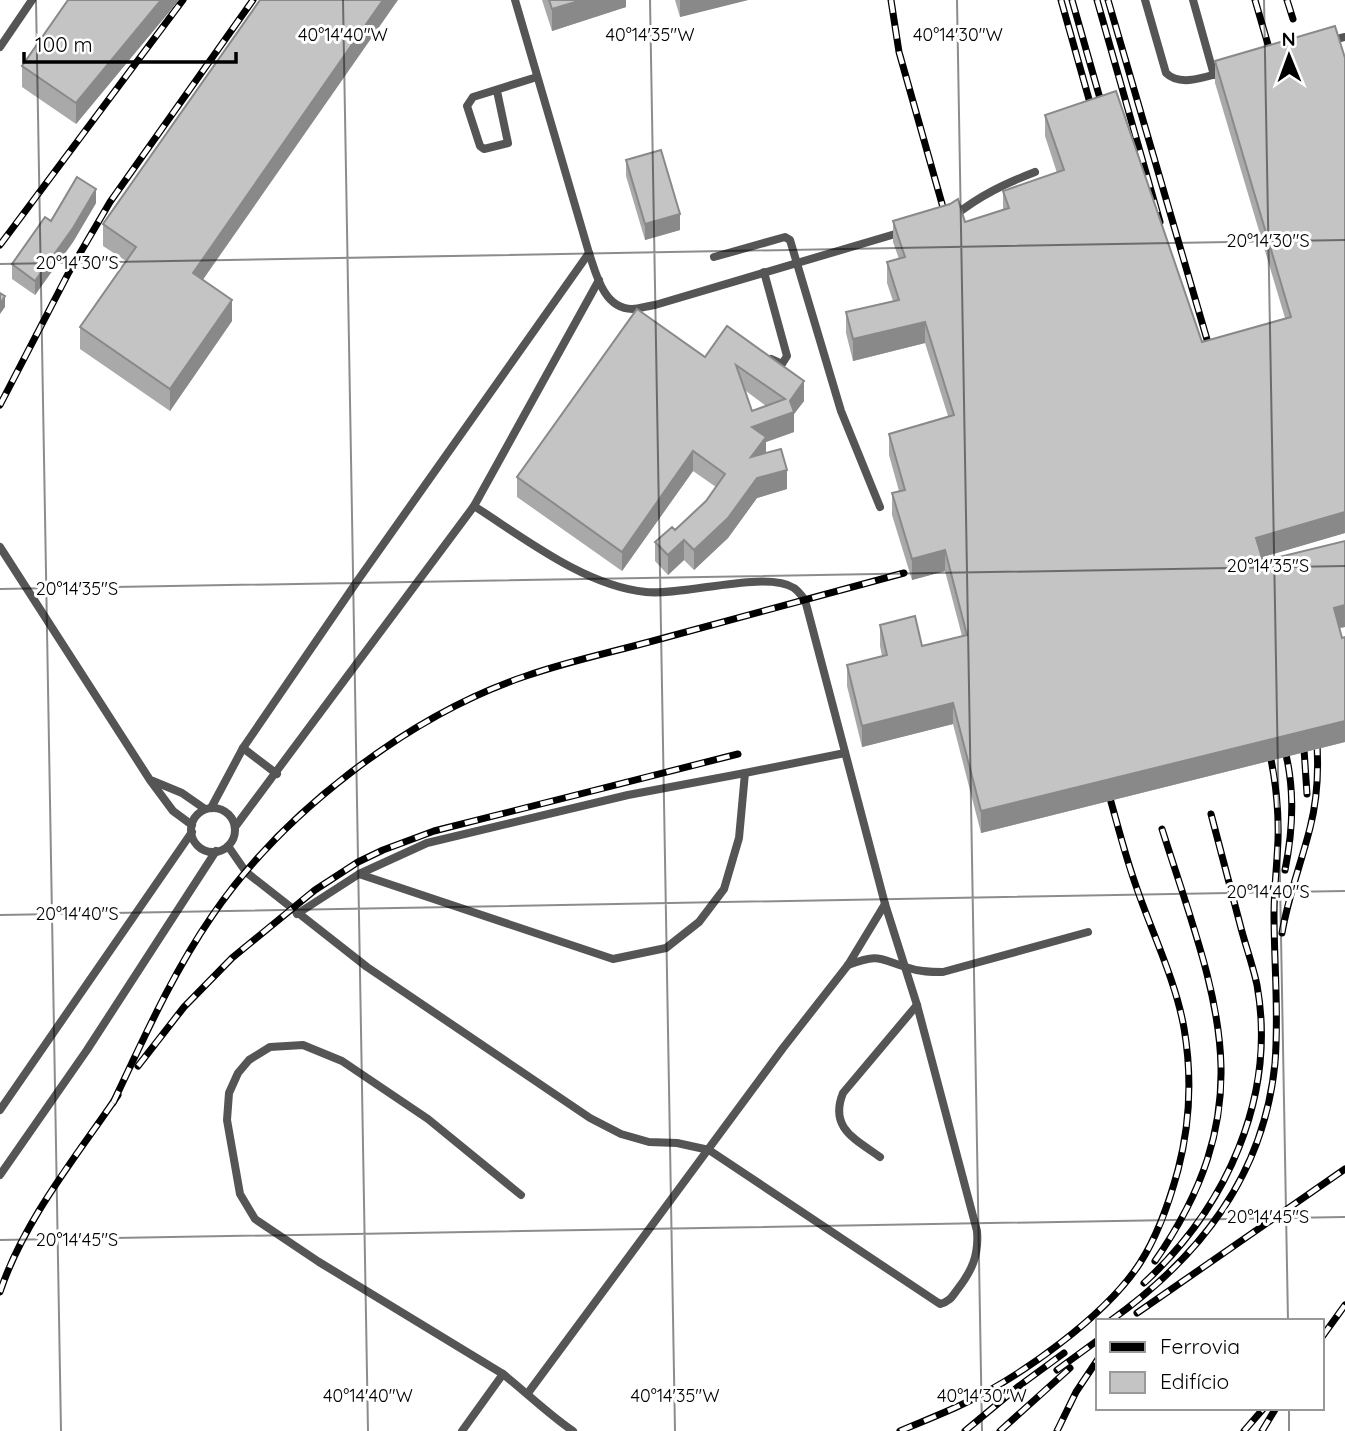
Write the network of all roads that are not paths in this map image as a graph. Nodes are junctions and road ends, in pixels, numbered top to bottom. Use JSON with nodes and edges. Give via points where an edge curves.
{"nodes":[{"id":1,"x":32,"y":0,"type":"edge"},
{"id":2,"x":515,"y":0,"type":"edge"},
{"id":3,"x":1145,"y":0,"type":"edge"},
{"id":4,"x":1193,"y":0,"type":"edge"},
{"id":5,"x":1345,"y":37,"type":"edge"},
{"id":6,"x":1319,"y":44,"type":"edge"},
{"id":7,"x":0,"y":47,"type":"edge"},
{"id":8,"x":1237,"y":68,"type":"edge"},
{"id":9,"x":1214,"y":75,"type":"junction"},
{"id":10,"x":537,"y":77,"type":"junction"},
{"id":11,"x":496,"y":90,"type":"junction"},
{"id":12,"x":1035,"y":172,"type":"dead end"},
{"id":13,"x":947,"y":219,"type":"edge"},
{"id":14,"x":910,"y":230,"type":"edge"},
{"id":15,"x":589,"y":253,"type":"junction"},
{"id":16,"x":714,"y":257,"type":"dead end"},
{"id":17,"x":796,"y":262,"type":"junction"},
{"id":18,"x":764,"y":272,"type":"junction"},
{"id":19,"x":599,"y":280,"type":"junction"},
{"id":20,"x":758,"y":351,"type":"edge"},
{"id":21,"x":474,"y":506,"type":"junction"},
{"id":22,"x":880,"y":507,"type":"dead end"},
{"id":23,"x":0,"y":547,"type":"edge"},
{"id":24,"x":243,"y":748,"type":"junction"},
{"id":25,"x":845,"y":753,"type":"junction"},
{"id":26,"x":745,"y":773,"type":"junction"},
{"id":27,"x":277,"y":775,"type":"junction"},
{"id":28,"x":150,"y":779,"type":"junction"},
{"id":29,"x":208,"y":809,"type":"junction"},
{"id":30,"x":235,"y":827,"type":"junction"},
{"id":31,"x":192,"y":829,"type":"junction"},
{"id":32,"x":228,"y":846,"type":"junction"},
{"id":33,"x":216,"y":852,"type":"junction"},
{"id":34,"x":359,"y":874,"type":"junction"},
{"id":35,"x":885,"y":905,"type":"junction"},
{"id":36,"x":298,"y":914,"type":"junction"},
{"id":37,"x":1088,"y":932,"type":"dead end"},
{"id":38,"x":848,"y":965,"type":"junction"},
{"id":39,"x":905,"y":968,"type":"junction"},
{"id":40,"x":918,"y":1005,"type":"junction"},
{"id":41,"x":0,"y":1110,"type":"edge"},
{"id":42,"x":709,"y":1150,"type":"junction"},
{"id":43,"x":880,"y":1157,"type":"dead end"},
{"id":44,"x":0,"y":1175,"type":"edge"},
{"id":45,"x":521,"y":1195,"type":"dead end"},
{"id":46,"x":503,"y":1374,"type":"junction"},
{"id":47,"x":528,"y":1393,"type":"junction"},
{"id":48,"x":461,"y":1431,"type":"edge"},
{"id":49,"x":573,"y":1431,"type":"edge"}],
"edges":[{"from":1,"to":7,"type":"lane"},
{"from":2,"to":10,"type":"lane"},
{"from":3,"to":9,"type":"lane","via":[[1166,73],[1183,81]]},
{"from":4,"to":9,"type":"lane"},
{"from":5,"to":6,"type":"lane"},
{"from":8,"to":9,"type":"lane"},
{"from":10,"to":11,"type":"lane"},
{"from":10,"to":15,"type":"lane"},
{"from":11,"to":11,"type":"lane","via":[[473,97],[467,106],[484,149],[508,143]]},
{"from":12,"to":13,"type":"lane","via":[[998,187]]},
{"from":14,"to":17,"type":"lane"},
{"from":15,"to":19,"type":"lane"},
{"from":15,"to":24,"type":"lane"},
{"from":16,"to":17,"type":"lane","via":[[785,237]]},
{"from":17,"to":18,"type":"lane"},
{"from":17,"to":22,"type":"lane","via":[[841,411]]},
{"from":18,"to":19,"type":"lane","via":[[631,309],[617,306]]},
{"from":18,"to":20,"type":"lane","via":[[787,356],[779,364]]},
{"from":19,"to":21,"type":"lane"},
{"from":21,"to":25,"type":"lane","via":[[563,562],[606,583],[646,592],[761,582],[795,589],[806,604]]},
{"from":21,"to":27,"type":"lane"},
{"from":23,"to":28,"type":"lane"},
{"from":24,"to":27,"type":"lane"},
{"from":24,"to":29,"type":"lane"},
{"from":25,"to":26,"type":"lane"},
{"from":25,"to":35,"type":"lane"},
{"from":26,"to":34,"type":"lane","via":[[628,795],[427,843]]},
{"from":26,"to":34,"type":"lane","via":[[739,838],[724,889],[699,922],[666,948],[613,959]]},
{"from":27,"to":30,"type":"lane"},
{"from":28,"to":29,"type":"lane"},
{"from":28,"to":31,"type":"lane"},
{"from":29,"to":30,"type":"lane","via":[[218,808],[230,815]]},
{"from":29,"to":31,"type":"lane","via":[[194,819]]},
{"from":30,"to":32,"type":"lane"},
{"from":31,"to":33,"type":"lane","via":[[197,845]]},
{"from":31,"to":41,"type":"lane"},
{"from":32,"to":33,"type":"lane"},
{"from":32,"to":36,"type":"lane","via":[[246,872]]},
{"from":33,"to":44,"type":"lane"},
{"from":34,"to":36,"type":"lane"},
{"from":35,"to":38,"type":"lane"},
{"from":35,"to":39,"type":"lane"},
{"from":36,"to":42,"type":"lane","via":[[367,967],[590,1118],[649,1142]]},
{"from":37,"to":39,"type":"lane","via":[[943,972]]},
{"from":38,"to":39,"type":"lane","via":[[873,958]]},
{"from":38,"to":42,"type":"lane"},
{"from":39,"to":40,"type":"lane"},
{"from":40,"to":42,"type":"lane","via":[[977,1231],[976,1258],[944,1304]]},
{"from":40,"to":43,"type":"lane","via":[[843,1093],[838,1106],[839,1121],[850,1135]]},
{"from":42,"to":47,"type":"lane"},
{"from":45,"to":46,"type":"lane","via":[[428,1119],[342,1061],[303,1045],[270,1047],[249,1060],[229,1093],[227,1120],[240,1194],[255,1219]]},
{"from":46,"to":47,"type":"lane"},
{"from":46,"to":48,"type":"lane"},
{"from":47,"to":49,"type":"lane"}]}
